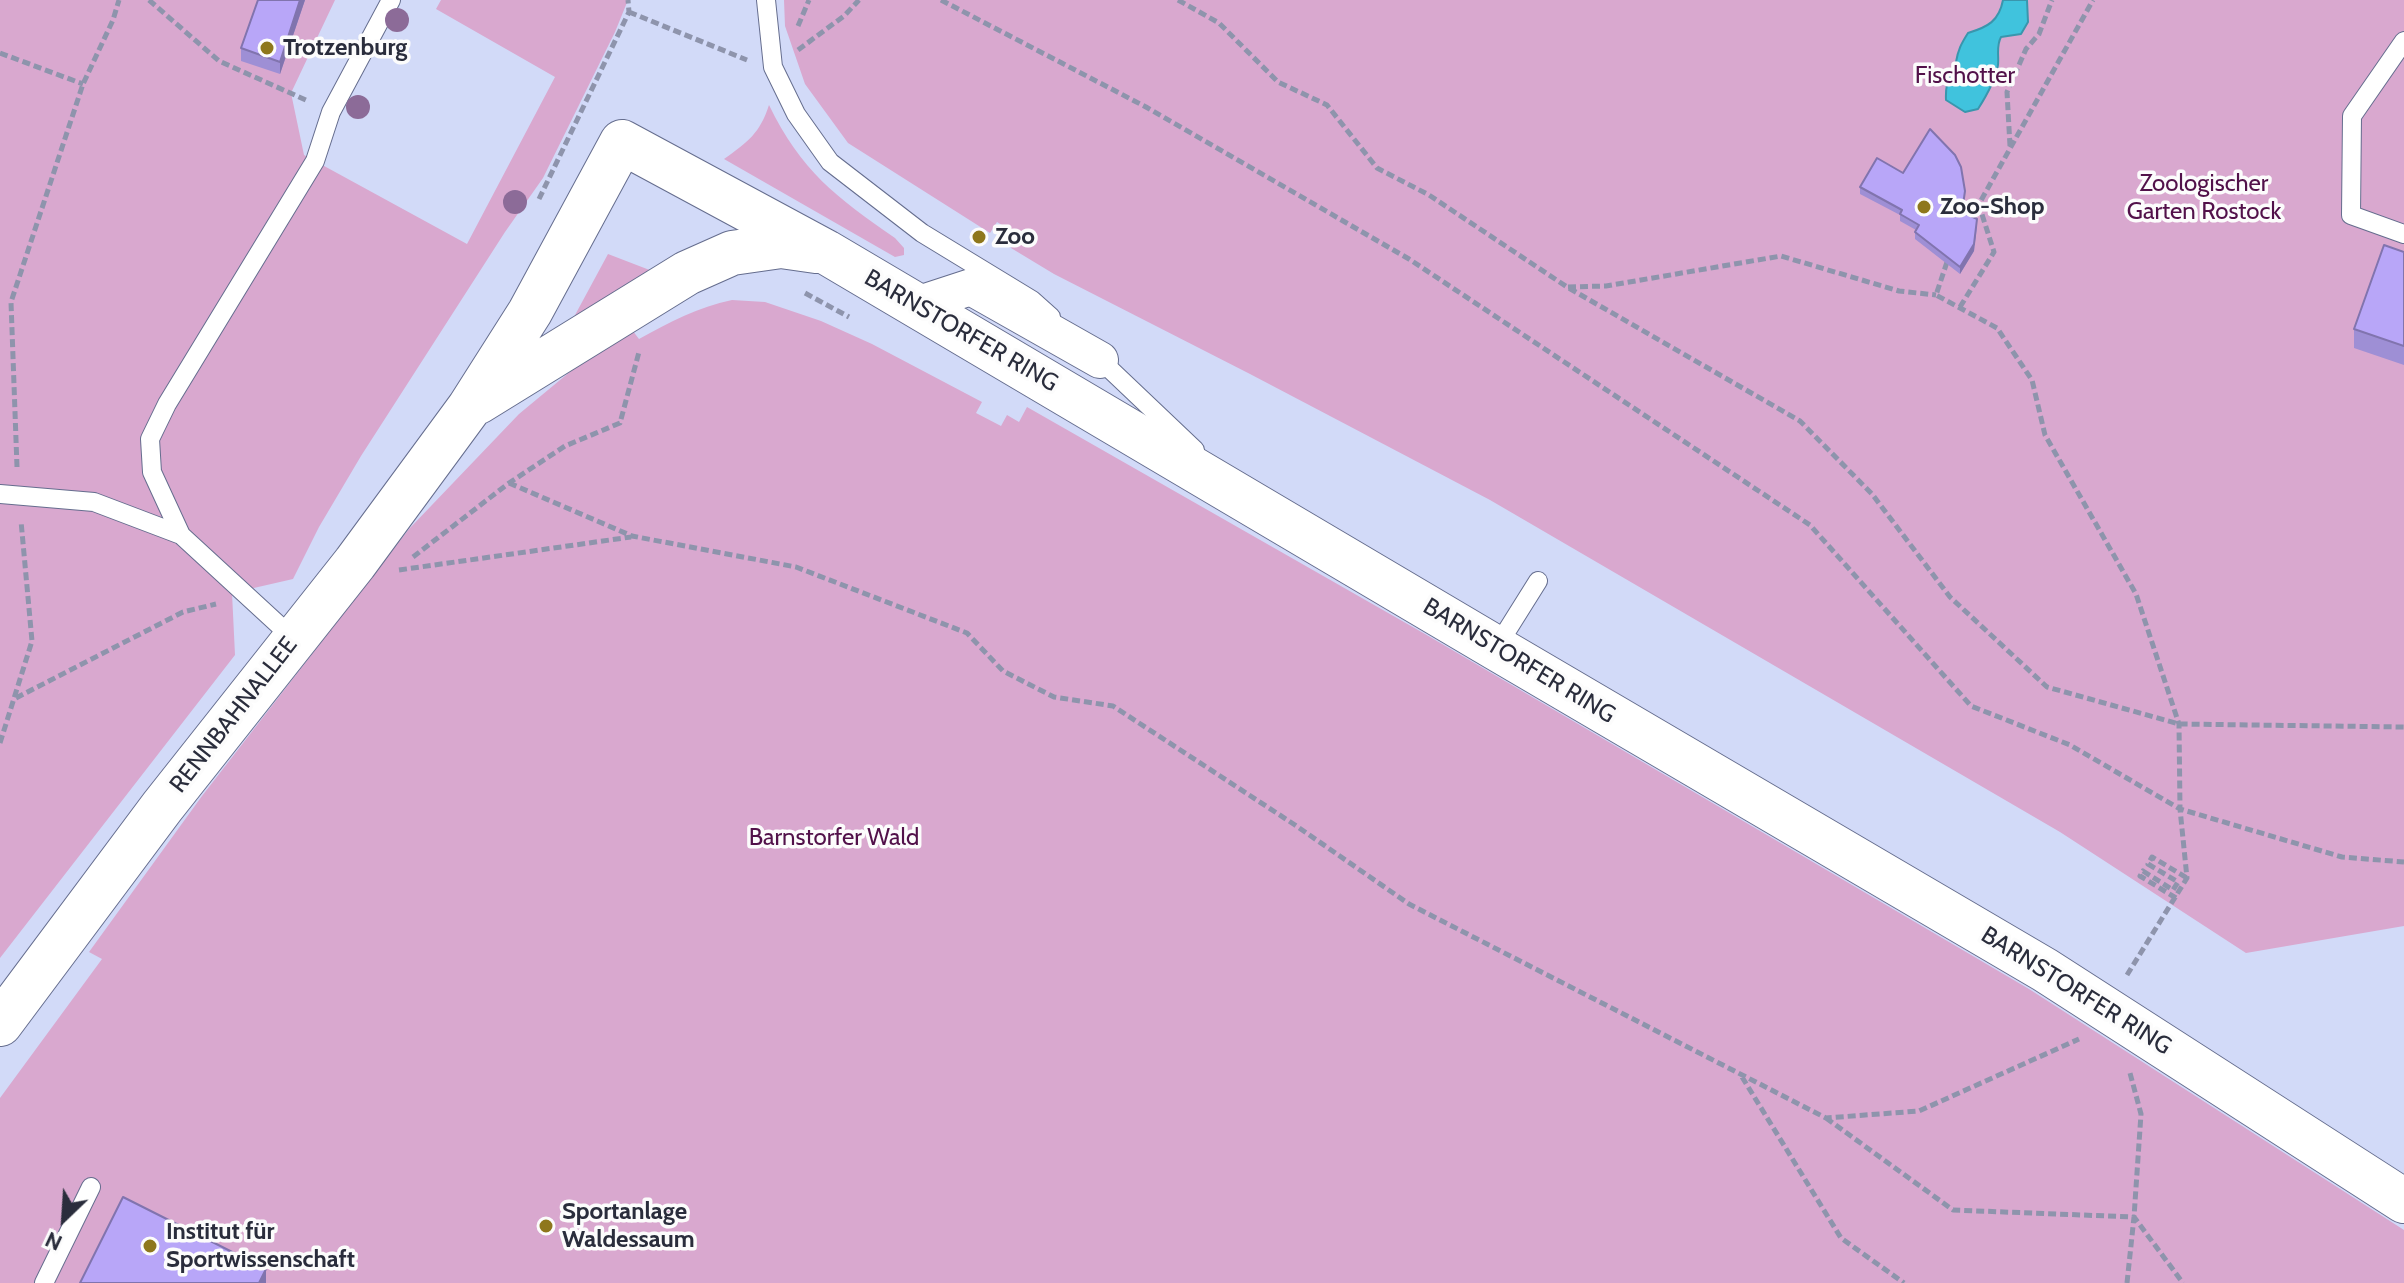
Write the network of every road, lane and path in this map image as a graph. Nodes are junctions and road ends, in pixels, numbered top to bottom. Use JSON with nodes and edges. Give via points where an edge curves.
{"nodes":[{"id":1,"x":119,"y":0,"type":"edge"},
{"id":2,"x":149,"y":0,"type":"edge"},
{"id":3,"x":391,"y":0,"type":"edge"},
{"id":4,"x":628,"y":0,"type":"edge"},
{"id":5,"x":766,"y":0,"type":"edge"},
{"id":6,"x":859,"y":0,"type":"edge"},
{"id":7,"x":941,"y":0,"type":"edge"},
{"id":8,"x":1178,"y":0,"type":"edge"},
{"id":9,"x":2052,"y":0,"type":"edge"},
{"id":10,"x":2093,"y":0,"type":"edge"},
{"id":11,"x":629,"y":12,"type":"junction"},
{"id":12,"x":2404,"y":41,"type":"edge"},
{"id":13,"x":0,"y":53,"type":"edge"},
{"id":14,"x":773,"y":67,"type":"junction"},
{"id":15,"x":83,"y":84,"type":"junction"},
{"id":16,"x":331,"y":112,"type":"junction"},
{"id":17,"x":622,"y":142,"type":"joint"},
{"id":18,"x":2010,"y":147,"type":"junction"},
{"id":19,"x":539,"y":199,"type":"dead end"},
{"id":20,"x":1979,"y":204,"type":"junction"},
{"id":21,"x":1967,"y":221,"type":"edge"},
{"id":22,"x":2404,"y":234,"type":"edge"},
{"id":23,"x":826,"y":252,"type":"junction"},
{"id":24,"x":1947,"y":262,"type":"edge"},
{"id":25,"x":1567,"y":287,"type":"junction"},
{"id":26,"x":795,"y":289,"type":"dead end"},
{"id":27,"x":1936,"y":295,"type":"junction"},
{"id":28,"x":916,"y":305,"type":"junction"},
{"id":29,"x":1959,"y":307,"type":"junction"},
{"id":30,"x":850,"y":318,"type":"dead end"},
{"id":31,"x":642,"y":343,"type":"dead end"},
{"id":32,"x":1100,"y":360,"type":"junction"},
{"id":33,"x":469,"y":408,"type":"junction"},
{"id":34,"x":509,"y":483,"type":"junction"},
{"id":35,"x":9,"y":495,"type":"edge"},
{"id":36,"x":1247,"y":499,"type":"junction"},
{"id":37,"x":181,"y":535,"type":"junction"},
{"id":38,"x":632,"y":536,"type":"junction"},
{"id":39,"x":1538,"y":581,"type":"dead end"},
{"id":40,"x":261,"y":609,"type":"junction"},
{"id":41,"x":294,"y":639,"type":"junction"},
{"id":42,"x":1496,"y":648,"type":"junction"},
{"id":43,"x":15,"y":699,"type":"junction"},
{"id":44,"x":2179,"y":724,"type":"junction"},
{"id":45,"x":2404,"y":727,"type":"edge"},
{"id":46,"x":0,"y":743,"type":"edge"},
{"id":47,"x":2180,"y":809,"type":"junction"},
{"id":48,"x":2404,"y":862,"type":"edge"},
{"id":49,"x":2187,"y":878,"type":"junction"},
{"id":50,"x":2176,"y":898,"type":"junction"},
{"id":51,"x":2107,"y":1008,"type":"junction"},
{"id":52,"x":0,"y":1024,"type":"edge"},
{"id":53,"x":2122,"y":1063,"type":"dead end"},
{"id":54,"x":1740,"y":1075,"type":"junction"},
{"id":55,"x":1826,"y":1118,"type":"junction"},
{"id":56,"x":91,"y":1187,"type":"dead end"},
{"id":57,"x":2404,"y":1201,"type":"edge"},
{"id":58,"x":2134,"y":1217,"type":"junction"},
{"id":59,"x":44,"y":1283,"type":"edge"},
{"id":60,"x":1904,"y":1283,"type":"edge"},
{"id":61,"x":2127,"y":1283,"type":"edge"},
{"id":62,"x":2183,"y":1283,"type":"edge"}],
"edges":[{"from":1,"to":15,"type":"path"},
{"from":2,"to":16,"type":"path","via":[[219,61]]},
{"from":3,"to":16,"type":"lane"},
{"from":4,"to":11,"type":"path"},
{"from":5,"to":14,"type":"lane"},
{"from":6,"to":14,"type":"path"},
{"from":7,"to":47,"type":"path","via":[[1146,107],[1409,259],[1810,525],[1971,706],[2070,745]]},
{"from":8,"to":25,"type":"path","via":[[1219,23],[1278,82],[1327,105],[1377,168],[1429,195]]},
{"from":9,"to":18,"type":"path","via":[[2007,92]]},
{"from":10,"to":18,"type":"path"},
{"from":11,"to":14,"type":"path"},
{"from":11,"to":19,"type":"path"},
{"from":12,"to":22,"type":"lane","via":[[2352,116],[2351,215]]},
{"from":13,"to":15,"type":"path"},
{"from":14,"to":32,"type":"lane","via":[[796,114],[830,162],[922,233],[1032,300]]},
{"from":15,"to":35,"type":"path","via":[[11,302]]},
{"from":16,"to":37,"type":"lane","via":[[315,161],[150,439],[152,472]]},
{"from":17,"to":23,"type":"main road","name":"BARNSTORFER RING"},
{"from":17,"to":33,"type":"main road","name":"RENNBAHNALLEE","via":[[530,312]]},
{"from":18,"to":20,"type":"path"},
{"from":20,"to":21,"type":"path"},
{"from":20,"to":29,"type":"path","via":[[1994,252]]},
{"from":23,"to":28,"type":"main road","name":"BARNSTORFER RING"},
{"from":23,"to":33,"type":"main road","name":"RENNBAHNALLEE","via":[[781,246],[732,253],[687,273]]},
{"from":24,"to":27,"type":"path"},
{"from":25,"to":27,"type":"path","via":[[1606,286],[1781,256],[1899,291]]},
{"from":25,"to":44,"type":"path","via":[[1800,421],[1872,494],[1950,597],[2047,687]]},
{"from":26,"to":30,"type":"path"},
{"from":27,"to":29,"type":"path"},
{"from":28,"to":32,"type":"street","via":[[971,287]]},
{"from":28,"to":36,"type":"main road","name":"BARNSTORFER RING"},
{"from":29,"to":44,"type":"path","via":[[1997,328],[2032,380],[2045,435],[2136,594]]},
{"from":31,"to":34,"type":"path","via":[[620,423],[565,446]]},
{"from":32,"to":36,"type":"lane"},
{"from":33,"to":41,"type":"main road","name":"RENNBAHNALLEE"},
{"from":34,"to":38,"type":"path"},
{"from":34,"to":38,"type":"path","via":[[396,570]]},
{"from":35,"to":37,"type":"lane","via":[[94,502]]},
{"from":35,"to":43,"type":"path","via":[[32,641]]},
{"from":36,"to":42,"type":"main road","name":"BARNSTORFER RING"},
{"from":37,"to":40,"type":"lane"},
{"from":38,"to":54,"type":"path","via":[[796,567],[967,633],[1003,671],[1054,697],[1113,706],[1409,904]]},
{"from":39,"to":42,"type":"lane"},
{"from":40,"to":41,"type":"lane"},
{"from":40,"to":43,"type":"path","via":[[224,603],[183,612]]},
{"from":41,"to":52,"type":"main road","name":"RENNBAHNALLEE"},
{"from":42,"to":51,"type":"main road","name":"BARNSTORFER RING"},
{"from":43,"to":46,"type":"path"},
{"from":44,"to":45,"type":"path"},
{"from":44,"to":47,"type":"path"},
{"from":47,"to":48,"type":"path","via":[[2342,857]]},
{"from":47,"to":49,"type":"path"},
{"from":49,"to":50,"type":"path"},
{"from":49,"to":50,"type":"path","via":[[2152,857],[2148,864],[2178,882],[2173,890],[2143,871],[2140,876]]},
{"from":50,"to":51,"type":"path"},
{"from":51,"to":55,"type":"path","via":[[2093,1033],[1919,1111]]},
{"from":51,"to":57,"type":"main road","name":"BARNSTORFER RING"},
{"from":53,"to":58,"type":"path","via":[[2130,1072],[2141,1114]]},
{"from":54,"to":55,"type":"path"},
{"from":54,"to":60,"type":"path","via":[[1841,1238]]},
{"from":55,"to":58,"type":"path","via":[[1953,1210]]},
{"from":56,"to":59,"type":"lane"},
{"from":58,"to":61,"type":"path"},
{"from":58,"to":62,"type":"path"}]}
